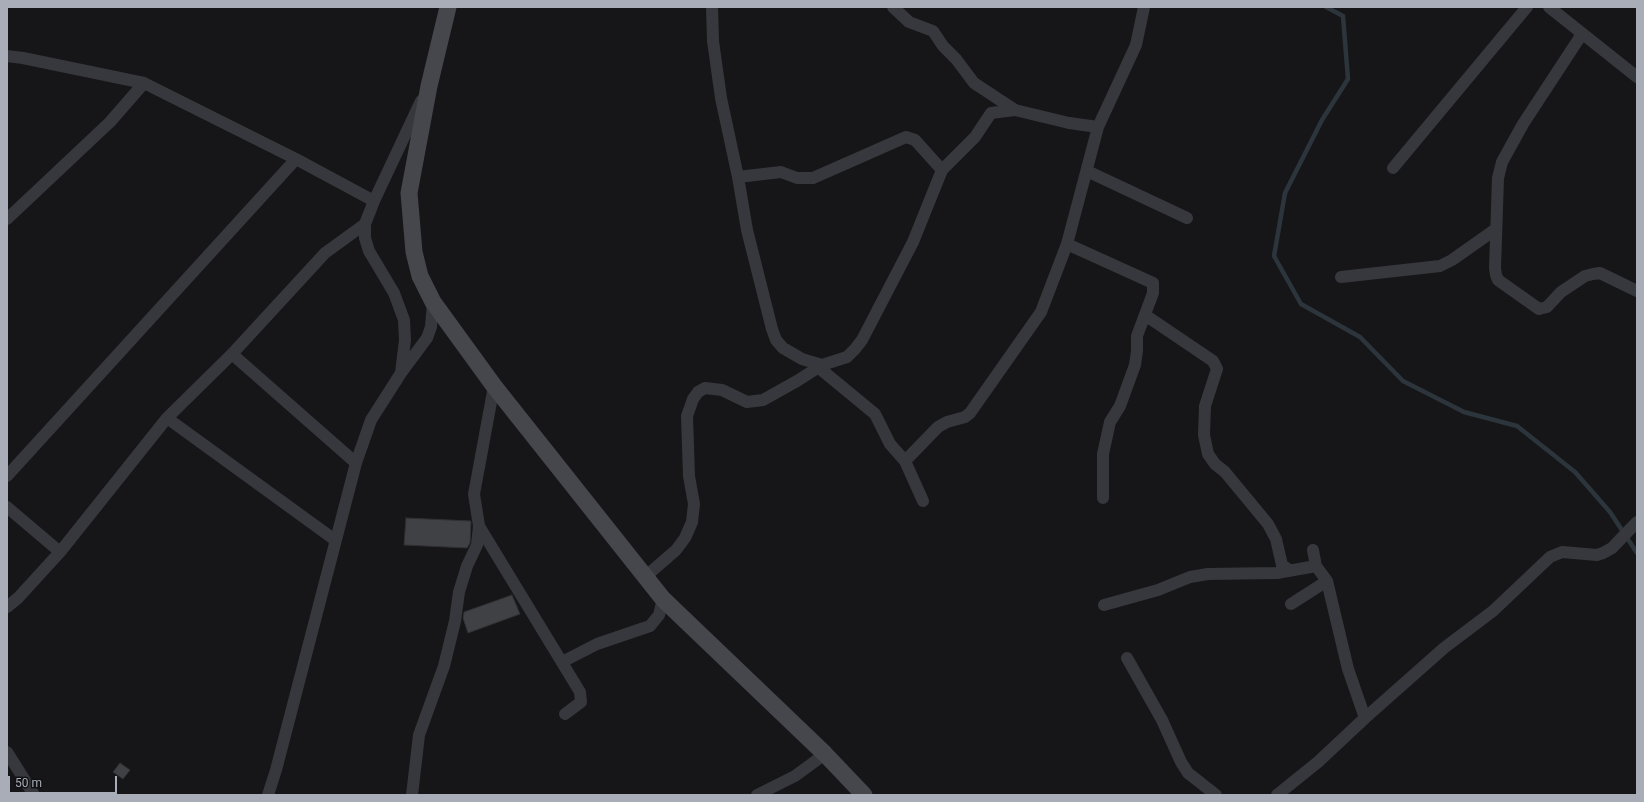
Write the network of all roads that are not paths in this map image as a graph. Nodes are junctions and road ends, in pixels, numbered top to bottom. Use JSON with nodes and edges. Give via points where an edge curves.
{"nodes":[{"id":1,"x":448,"y":7,"type":"edge"},
{"id":2,"x":712,"y":7,"type":"edge"},
{"id":3,"x":893,"y":7,"type":"edge"},
{"id":4,"x":1144,"y":7,"type":"edge"},
{"id":5,"x":1527,"y":7,"type":"edge"},
{"id":6,"x":1549,"y":7,"type":"edge"},
{"id":7,"x":1582,"y":34,"type":"junction"},
{"id":8,"x":7,"y":56,"type":"edge"},
{"id":9,"x":1637,"y":77,"type":"edge"},
{"id":10,"x":144,"y":83,"type":"junction"},
{"id":11,"x":429,"y":86,"type":"junction"},
{"id":12,"x":1015,"y":110,"type":"junction"},
{"id":13,"x":1098,"y":127,"type":"junction"},
{"id":14,"x":296,"y":159,"type":"junction"},
{"id":15,"x":1393,"y":168,"type":"dead end"},
{"id":16,"x":942,"y":170,"type":"junction"},
{"id":17,"x":1087,"y":171,"type":"junction"},
{"id":18,"x":738,"y":177,"type":"junction"},
{"id":19,"x":374,"y":201,"type":"junction"},
{"id":20,"x":1187,"y":218,"type":"dead end"},
{"id":21,"x":7,"y":219,"type":"edge"},
{"id":22,"x":365,"y":224,"type":"junction"},
{"id":23,"x":1496,"y":229,"type":"junction"},
{"id":24,"x":1067,"y":244,"type":"junction"},
{"id":25,"x":1341,"y":277,"type":"dead end"},
{"id":26,"x":1637,"y":291,"type":"edge"},
{"id":27,"x":433,"y":302,"type":"junction"},
{"id":28,"x":1145,"y":315,"type":"junction"},
{"id":29,"x":232,"y":354,"type":"junction"},
{"id":30,"x":802,"y":359,"type":"junction"},
{"id":31,"x":820,"y":366,"type":"junction"},
{"id":32,"x":401,"y":373,"type":"junction"},
{"id":33,"x":797,"y":381,"type":"junction"},
{"id":34,"x":494,"y":386,"type":"junction"},
{"id":35,"x":167,"y":418,"type":"junction"},
{"id":36,"x":905,"y":461,"type":"junction"},
{"id":37,"x":356,"y":463,"type":"junction"},
{"id":38,"x":7,"y":476,"type":"edge"},
{"id":39,"x":1103,"y":498,"type":"dead end"},
{"id":40,"x":923,"y":501,"type":"dead end"},
{"id":41,"x":7,"y":507,"type":"edge"},
{"id":42,"x":1637,"y":522,"type":"edge"},
{"id":43,"x":479,"y":526,"type":"junction"},
{"id":44,"x":335,"y":540,"type":"junction"},
{"id":45,"x":1313,"y":550,"type":"dead end"},
{"id":46,"x":60,"y":552,"type":"junction"},
{"id":47,"x":1316,"y":566,"type":"junction"},
{"id":48,"x":1290,"y":570,"type":"junction"},
{"id":49,"x":645,"y":577,"type":"junction"},
{"id":50,"x":1327,"y":581,"type":"junction"},
{"id":51,"x":663,"y":599,"type":"junction"},
{"id":52,"x":1290,"y":604,"type":"dead end"},
{"id":53,"x":1104,"y":605,"type":"dead end"},
{"id":54,"x":7,"y":607,"type":"edge"},
{"id":55,"x":1127,"y":658,"type":"dead end"},
{"id":56,"x":562,"y":662,"type":"junction"},
{"id":57,"x":565,"y":714,"type":"dead end"},
{"id":58,"x":1365,"y":718,"type":"junction"},
{"id":59,"x":7,"y":752,"type":"edge"},
{"id":60,"x":825,"y":754,"type":"junction"},
{"id":61,"x":34,"y":795,"type":"edge"},
{"id":62,"x":268,"y":795,"type":"edge"},
{"id":63,"x":412,"y":795,"type":"edge"},
{"id":64,"x":757,"y":795,"type":"edge"},
{"id":65,"x":864,"y":795,"type":"edge"},
{"id":66,"x":1216,"y":795,"type":"edge"},
{"id":67,"x":1277,"y":795,"type":"edge"}],
"edges":[{"from":1,"to":11,"type":"street"},
{"from":2,"to":18,"type":"street","via":[[713,41],[721,98]]},
{"from":3,"to":12,"type":"street","via":[[909,22],[933,31],[974,83]]},
{"from":4,"to":13,"type":"street","via":[[1136,45]]},
{"from":5,"to":15,"type":"street"},
{"from":6,"to":7,"type":"street"},
{"from":7,"to":9,"type":"street"},
{"from":7,"to":23,"type":"street","via":[[1523,124],[1502,162],[1498,178]]},
{"from":8,"to":10,"type":"street"},
{"from":10,"to":14,"type":"street"},
{"from":10,"to":21,"type":"street","via":[[110,122]]},
{"from":11,"to":19,"type":"street"},
{"from":11,"to":27,"type":"street","via":[[409,193],[414,252],[420,276]]},
{"from":12,"to":13,"type":"street"},
{"from":12,"to":16,"type":"street","via":[[991,113],[975,137]]},
{"from":13,"to":17,"type":"street"},
{"from":14,"to":19,"type":"street"},
{"from":14,"to":38,"type":"street"},
{"from":16,"to":18,"type":"street","via":[[915,140],[906,137],[813,178],[797,178],[781,172]]},
{"from":16,"to":31,"type":"street","via":[[913,242],[862,340],[847,357]]},
{"from":17,"to":20,"type":"street"},
{"from":17,"to":24,"type":"street"},
{"from":18,"to":30,"type":"street","via":[[747,230],[772,329],[776,340],[783,348]]},
{"from":19,"to":22,"type":"street"},
{"from":22,"to":29,"type":"street","via":[[325,253]]},
{"from":22,"to":32,"type":"street","via":[[365,238],[369,251],[394,293],[404,320],[405,340]]},
{"from":23,"to":25,"type":"street","via":[[1440,266]]},
{"from":23,"to":26,"type":"street","via":[[1495,268],[1498,280],[1538,309],[1547,307],[1561,292],[1585,276],[1594,274],[1600,273]]},
{"from":24,"to":28,"type":"street","via":[[1153,284],[1153,293]]},
{"from":24,"to":36,"type":"street","via":[[1041,312],[970,413],[938,427]]},
{"from":27,"to":32,"type":"street","via":[[432,327],[427,338]]},
{"from":27,"to":34,"type":"street"},
{"from":28,"to":39,"type":"street","via":[[1138,336],[1135,365],[1120,406],[1110,422],[1103,454]]},
{"from":28,"to":48,"type":"street","via":[[1213,361],[1217,369],[1205,406],[1204,436],[1208,454],[1268,524],[1276,539],[1282,565]]},
{"from":29,"to":35,"type":"street"},
{"from":29,"to":37,"type":"street"},
{"from":30,"to":31,"type":"street"},
{"from":30,"to":33,"type":"street"},
{"from":31,"to":33,"type":"street"},
{"from":31,"to":36,"type":"street","via":[[875,414],[890,444]]},
{"from":32,"to":37,"type":"street","via":[[371,420]]},
{"from":33,"to":49,"type":"street","via":[[763,400],[747,402],[722,390],[705,388],[698,392],[687,416],[689,476],[694,504],[692,522],[676,550]]},
{"from":34,"to":43,"type":"street","via":[[474,494]]},
{"from":34,"to":49,"type":"street"},
{"from":35,"to":44,"type":"street"},
{"from":35,"to":46,"type":"street"},
{"from":36,"to":40,"type":"street"},
{"from":37,"to":44,"type":"street"},
{"from":41,"to":46,"type":"street"},
{"from":42,"to":58,"type":"street","via":[[1603,554],[1562,552],[1550,557],[1493,611],[1444,648]]},
{"from":43,"to":56,"type":"street"},
{"from":43,"to":63,"type":"street","via":[[477,545],[459,592],[444,666],[419,735]]},
{"from":44,"to":62,"type":"street"},
{"from":45,"to":47,"type":"street"},
{"from":46,"to":54,"type":"street"},
{"from":47,"to":48,"type":"street"},
{"from":47,"to":50,"type":"street"},
{"from":48,"to":53,"type":"street","via":[[1277,573],[1208,574],[1190,577],[1158,590]]},
{"from":49,"to":51,"type":"street"},
{"from":50,"to":52,"type":"street"},
{"from":50,"to":58,"type":"street","via":[[1348,668]]},
{"from":51,"to":56,"type":"street","via":[[659,615],[650,626],[597,644]]},
{"from":51,"to":60,"type":"street"},
{"from":55,"to":66,"type":"street","via":[[1188,773]]},
{"from":56,"to":57,"type":"street","via":[[582,696],[581,702]]},
{"from":58,"to":67,"type":"street","via":[[1318,762]]},
{"from":59,"to":61,"type":"street"},
{"from":60,"to":64,"type":"street","via":[[795,776]]},
{"from":60,"to":65,"type":"street"}]}
